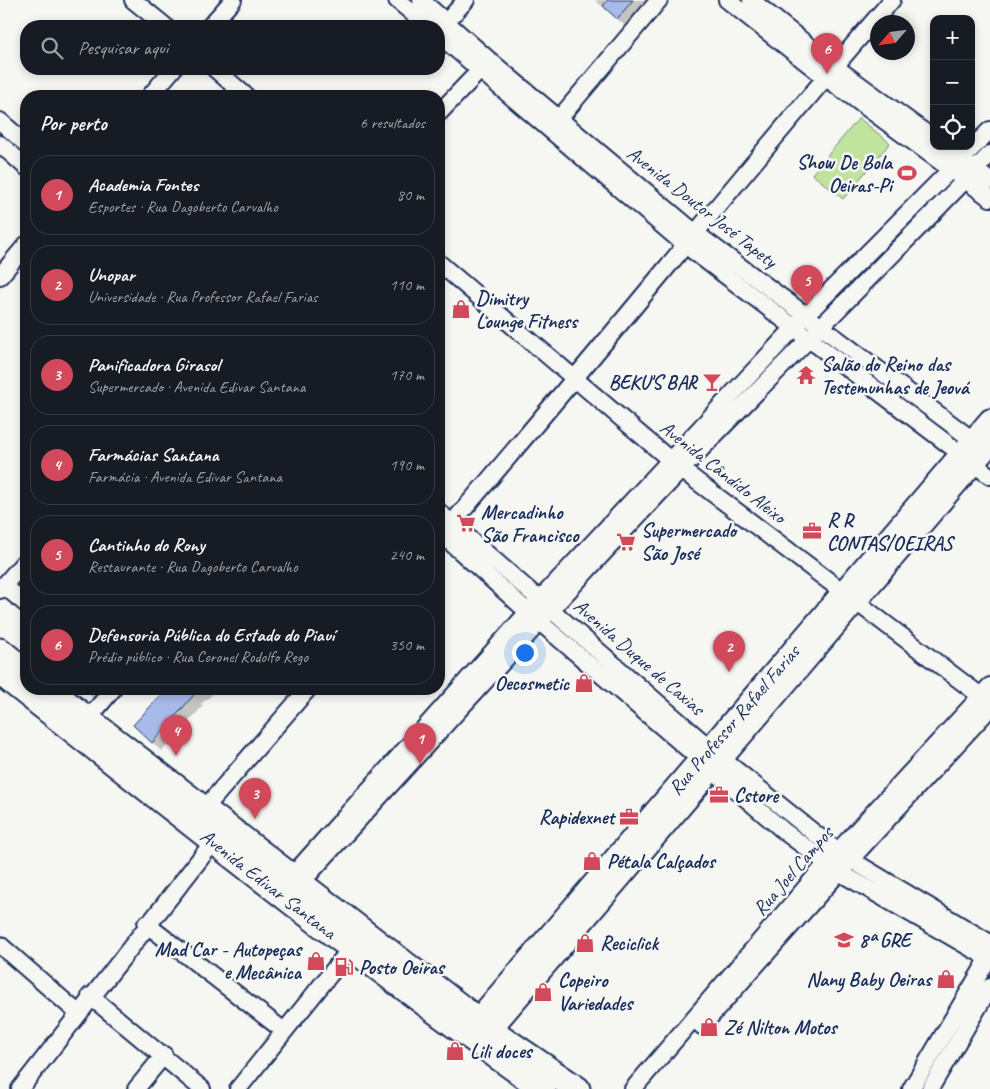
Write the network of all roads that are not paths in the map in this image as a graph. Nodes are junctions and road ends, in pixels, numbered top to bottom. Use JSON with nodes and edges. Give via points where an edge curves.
{"nodes":[{"id":1,"x":133,"y":0,"type":"edge"},
{"id":2,"x":233,"y":0,"type":"edge"},
{"id":3,"x":397,"y":0,"type":"edge"},
{"id":4,"x":421,"y":0,"type":"edge"},
{"id":5,"x":466,"y":0,"type":"edge"},
{"id":6,"x":660,"y":0,"type":"edge"},
{"id":7,"x":727,"y":0,"type":"edge"},
{"id":8,"x":751,"y":0,"type":"edge"},
{"id":9,"x":892,"y":0,"type":"edge"},
{"id":10,"x":157,"y":20,"type":"edge"},
{"id":11,"x":215,"y":20,"type":"edge"},
{"id":12,"x":421,"y":20,"type":"edge"},
{"id":13,"x":435,"y":20,"type":"edge"},
{"id":14,"x":445,"y":24,"type":"edge"},
{"id":15,"x":445,"y":32,"type":"edge"},
{"id":16,"x":484,"y":66,"type":"junction"},
{"id":17,"x":829,"y":72,"type":"junction"},
{"id":18,"x":168,"y":75,"type":"edge"},
{"id":19,"x":221,"y":75,"type":"edge"},
{"id":20,"x":155,"y":90,"type":"edge"},
{"id":21,"x":239,"y":90,"type":"edge"},
{"id":22,"x":445,"y":108,"type":"edge"},
{"id":23,"x":0,"y":121,"type":"edge"},
{"id":24,"x":554,"y":124,"type":"junction"},
{"id":25,"x":990,"y":130,"type":"edge"},
{"id":26,"x":930,"y":136,"type":"edge"},
{"id":27,"x":20,"y":139,"type":"edge"},
{"id":28,"x":0,"y":144,"type":"edge"},
{"id":29,"x":947,"y":150,"type":"edge"},
{"id":30,"x":990,"y":154,"type":"edge"},
{"id":31,"x":20,"y":161,"type":"edge"},
{"id":32,"x":956,"y":165,"type":"junction"},
{"id":33,"x":970,"y":175,"type":"junction"},
{"id":34,"x":990,"y":180,"type":"edge"},
{"id":35,"x":990,"y":198,"type":"edge"},
{"id":36,"x":689,"y":238,"type":"junction"},
{"id":37,"x":20,"y":251,"type":"edge"},
{"id":38,"x":445,"y":268,"type":"edge"},
{"id":39,"x":0,"y":276,"type":"edge"},
{"id":40,"x":807,"y":314,"type":"junction"},
{"id":41,"x":821,"y":325,"type":"junction"},
{"id":42,"x":796,"y":326,"type":"junction"},
{"id":43,"x":809,"y":337,"type":"junction"},
{"id":44,"x":576,"y":379,"type":"junction"},
{"id":45,"x":990,"y":420,"type":"edge"},
{"id":46,"x":980,"y":454,"type":"edge"},
{"id":47,"x":676,"y":465,"type":"junction"},
{"id":48,"x":445,"y":525,"type":"edge"},
{"id":49,"x":445,"y":530,"type":"edge"},
{"id":50,"x":445,"y":531,"type":"edge"},
{"id":51,"x":20,"y":567,"type":"edge"},
{"id":52,"x":2,"y":588,"type":"edge"},
{"id":53,"x":849,"y":597,"type":"junction"},
{"id":54,"x":20,"y":600,"type":"edge"},
{"id":55,"x":546,"y":604,"type":"junction"},
{"id":56,"x":534,"y":617,"type":"junction"},
{"id":57,"x":0,"y":651,"type":"edge"},
{"id":58,"x":20,"y":667,"type":"edge"},
{"id":59,"x":0,"y":672,"type":"edge"},
{"id":60,"x":20,"y":686,"type":"edge"},
{"id":61,"x":33,"y":695,"type":"edge"},
{"id":62,"x":56,"y":695,"type":"edge"},
{"id":63,"x":108,"y":695,"type":"edge"},
{"id":64,"x":303,"y":695,"type":"edge"},
{"id":65,"x":988,"y":698,"type":"edge"},
{"id":66,"x":88,"y":719,"type":"junction"},
{"id":67,"x":710,"y":759,"type":"junction"},
{"id":68,"x":131,"y":764,"type":"junction"},
{"id":69,"x":205,"y":808,"type":"junction"},
{"id":70,"x":214,"y":840,"type":"junction"},
{"id":71,"x":838,"y":862,"type":"junction"},
{"id":72,"x":296,"y":881,"type":"junction"},
{"id":73,"x":146,"y":924,"type":"junction"},
{"id":74,"x":0,"y":945,"type":"edge"},
{"id":75,"x":352,"y":947,"type":"junction"},
{"id":76,"x":990,"y":954,"type":"edge"},
{"id":77,"x":990,"y":987,"type":"edge"},
{"id":78,"x":90,"y":996,"type":"junction"},
{"id":79,"x":78,"y":1013,"type":"junction"},
{"id":80,"x":484,"y":1025,"type":"junction"},
{"id":81,"x":284,"y":1031,"type":"junction"},
{"id":82,"x":164,"y":1055,"type":"junction"},
{"id":83,"x":20,"y":1089,"type":"edge"},
{"id":84,"x":136,"y":1089,"type":"edge"},
{"id":85,"x":202,"y":1089,"type":"edge"},
{"id":86,"x":238,"y":1089,"type":"edge"},
{"id":87,"x":543,"y":1089,"type":"edge"},
{"id":88,"x":578,"y":1089,"type":"edge"},
{"id":89,"x":633,"y":1089,"type":"edge"},
{"id":90,"x":646,"y":1089,"type":"edge"},
{"id":91,"x":910,"y":1089,"type":"edge"},
{"id":92,"x":930,"y":1089,"type":"edge"}],
"edges":[{"from":1,"to":10,"type":"street"},
{"from":2,"to":11,"type":"street"},
{"from":3,"to":12,"type":"street"},
{"from":4,"to":13,"type":"street","name":"Avenida Doutor José Tapety"},
{"from":5,"to":14,"type":"street"},
{"from":6,"to":24,"type":"street"},
{"from":7,"to":17,"type":"street"},
{"from":8,"to":17,"type":"street"},
{"from":9,"to":17,"type":"street"},
{"from":15,"to":16,"type":"street","name":"Avenida Doutor José Tapety"},
{"from":16,"to":22,"type":"street"},
{"from":16,"to":24,"type":"street","name":"Avenida Doutor José Tapety"},
{"from":17,"to":26,"type":"street"},
{"from":17,"to":32,"type":"street"},
{"from":17,"to":36,"type":"street"},
{"from":18,"to":20,"type":"street"},
{"from":19,"to":21,"type":"street"},
{"from":23,"to":27,"type":"street"},
{"from":24,"to":36,"type":"street","name":"Avenida Doutor José Tapety"},
{"from":25,"to":32,"type":"street"},
{"from":28,"to":31,"type":"street"},
{"from":29,"to":32,"type":"street"},
{"from":30,"to":33,"type":"street"},
{"from":32,"to":33,"type":"street"},
{"from":32,"to":40,"type":"street"},
{"from":33,"to":34,"type":"street"},
{"from":33,"to":35,"type":"street"},
{"from":33,"to":41,"type":"street"},
{"from":36,"to":40,"type":"street","name":"Avenida Doutor José Tapety"},
{"from":36,"to":42,"type":"street","name":"Avenida Doutor José Tapety"},
{"from":36,"to":44,"type":"street"},
{"from":37,"to":39,"type":"street"},
{"from":38,"to":44,"type":"street","name":"Avenida Cândido Aleixo"},
{"from":40,"to":41,"type":"street","name":"Avenida Doutor José Tapety"},
{"from":40,"to":42,"type":"street"},
{"from":41,"to":43,"type":"street"},
{"from":41,"to":46,"type":"street","name":"Avenida Doutor José Tapety"},
{"from":42,"to":43,"type":"street","name":"Avenida Doutor José Tapety"},
{"from":42,"to":47,"type":"street"},
{"from":43,"to":46,"type":"street","name":"Avenida Doutor José Tapety"},
{"from":43,"to":47,"type":"street"},
{"from":44,"to":47,"type":"street","name":"Avenida Cândido Aleixo"},
{"from":44,"to":48,"type":"street"},
{"from":45,"to":46,"type":"main road","name":"Rua Professor Rafael Farias"},
{"from":46,"to":53,"type":"main road","name":"Rua Professor Rafael Farias"},
{"from":47,"to":53,"type":"street","name":"Avenida Cândido Aleixo"},
{"from":47,"to":55,"type":"street"},
{"from":49,"to":55,"type":"street","name":"Avenida Duque de Caxias"},
{"from":50,"to":56,"type":"street","name":"Avenida Duque de Caxias"},
{"from":51,"to":52,"type":"street"},
{"from":52,"to":54,"type":"street"},
{"from":53,"to":65,"type":"street","name":"Avenida Cândido Aleixo"},
{"from":53,"to":67,"type":"main road","name":"Rua Professor Rafael Farias"},
{"from":55,"to":56,"type":"street"},
{"from":55,"to":67,"type":"street","name":"Avenida Duque de Caxias"},
{"from":56,"to":67,"type":"street","name":"Avenida Duque de Caxias"},
{"from":56,"to":72,"type":"street"},
{"from":57,"to":58,"type":"highway"},
{"from":59,"to":60,"type":"highway","name":"Avenida Edivar Santana"},
{"from":61,"to":68,"type":"highway","name":"Avenida Edivar Santana"},
{"from":62,"to":66,"type":"highway","name":"Avenida Edivar Santana"},
{"from":63,"to":66,"type":"street"},
{"from":64,"to":69,"type":"street"},
{"from":65,"to":71,"type":"street","name":"Rua Joel Campos"},
{"from":66,"to":68,"type":"highway","name":"Avenida Edivar Santana"},
{"from":67,"to":71,"type":"street","name":"Avenida Duque de Caxias"},
{"from":67,"to":80,"type":"main road","name":"Rua Professor Rafael Farias"},
{"from":68,"to":69,"type":"highway","name":"Avenida Edivar Santana"},
{"from":68,"to":70,"type":"highway","name":"Avenida Edivar Santana"},
{"from":69,"to":72,"type":"highway","name":"Avenida Edivar Santana"},
{"from":70,"to":73,"type":"street"},
{"from":70,"to":75,"type":"highway","name":"Avenida Edivar Santana"},
{"from":71,"to":76,"type":"street","name":"Avenida Duque de Caxias"},
{"from":71,"to":89,"type":"street","name":"Rua Joel Campos"},
{"from":71,"to":90,"type":"street","name":"Rua Joel Campos"},
{"from":72,"to":80,"type":"highway","name":"Avenida Edivar Santana"},
{"from":73,"to":78,"type":"street"},
{"from":73,"to":81,"type":"street"},
{"from":74,"to":79,"type":"street"},
{"from":75,"to":81,"type":"street"},
{"from":75,"to":87,"type":"highway","name":"Avenida Edivar Santana"},
{"from":76,"to":91,"type":"street"},
{"from":77,"to":92,"type":"street"},
{"from":78,"to":79,"type":"street"},
{"from":78,"to":82,"type":"street"},
{"from":79,"to":83,"type":"street"},
{"from":80,"to":88,"type":"highway","name":"Avenida Edivar Santana"},
{"from":81,"to":86,"type":"street"},
{"from":82,"to":84,"type":"street"},
{"from":82,"to":85,"type":"street"}]}
